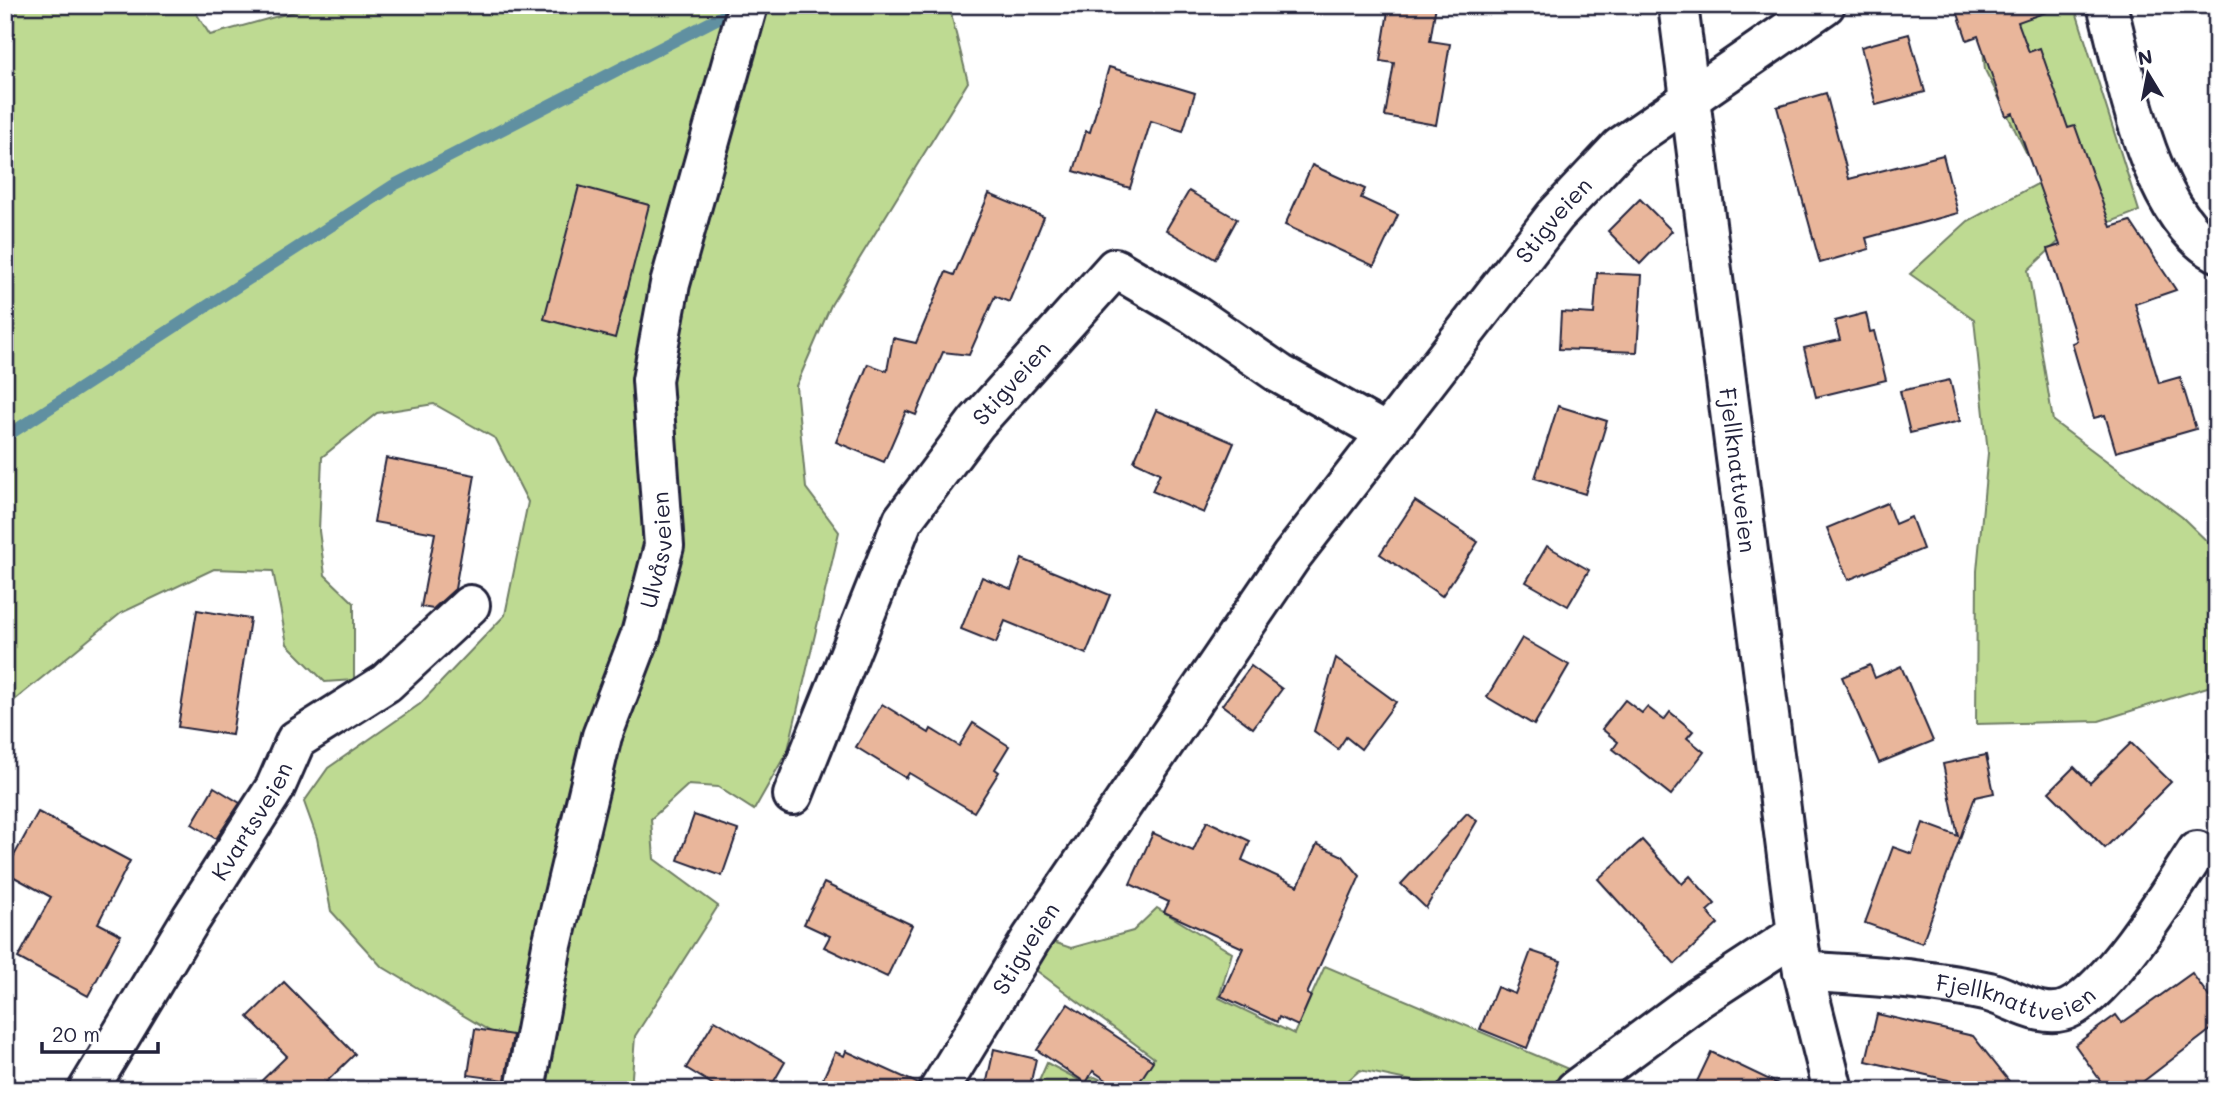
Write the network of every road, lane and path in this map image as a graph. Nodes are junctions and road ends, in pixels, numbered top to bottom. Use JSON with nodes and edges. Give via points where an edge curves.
{"nodes":[{"id":1,"x":748,"y":5,"type":"edge"},
{"id":2,"x":1678,"y":5,"type":"edge"},
{"id":3,"x":1825,"y":5,"type":"edge"},
{"id":4,"x":2107,"y":5,"type":"edge"},
{"id":5,"x":1690,"y":97,"type":"junction"},
{"id":6,"x":2217,"y":252,"type":"edge"},
{"id":7,"x":1386,"y":433,"type":"junction"},
{"id":8,"x":470,"y":605,"type":"dead end"},
{"id":9,"x":793,"y":795,"type":"dead end"},
{"id":10,"x":2197,"y":851,"type":"dead end"},
{"id":11,"x":1797,"y":934,"type":"junction"},
{"id":12,"x":1803,"y":971,"type":"junction"},
{"id":13,"x":88,"y":1090,"type":"edge"},
{"id":14,"x":525,"y":1090,"type":"edge"},
{"id":15,"x":939,"y":1090,"type":"edge"},
{"id":16,"x":1575,"y":1090,"type":"edge"},
{"id":17,"x":1833,"y":1090,"type":"edge"}],
"edges":[{"from":1,"to":14,"type":"street","name":"Ulvåsveien","via":[[670,284],[652,380],[663,546],[641,634],[602,736],[552,945]]},
{"from":2,"to":5,"type":"street","name":"Fjellknattveien"},
{"from":3,"to":5,"type":"street","name":"Stigveien"},
{"from":4,"to":6,"type":"street","via":[[2152,171],[2180,218]]},
{"from":5,"to":7,"type":"street","name":"Stigveien","via":[[1620,147],[1555,216]]},
{"from":5,"to":11,"type":"street","name":"Fjellknattveien"},
{"from":7,"to":9,"type":"street","name":"Stigveien","via":[[1280,374],[1194,314],[1115,268],[975,423],[903,520]]},
{"from":7,"to":15,"type":"street","name":"Stigveien","via":[[1291,557],[1114,815]]},
{"from":8,"to":13,"type":"street","name":"Kvartsveien","via":[[386,683],[296,740],[275,788]]},
{"from":10,"to":12,"type":"street","name":"Fjellknattveien","via":[[2108,974],[2068,1010],[2028,1010],[1992,993],[1910,979]]},
{"from":11,"to":12,"type":"street","name":"Fjellknattveien"},
{"from":11,"to":16,"type":"street","via":[[1699,998]]},
{"from":12,"to":17,"type":"street","name":"Fjellknattveien"}]}
